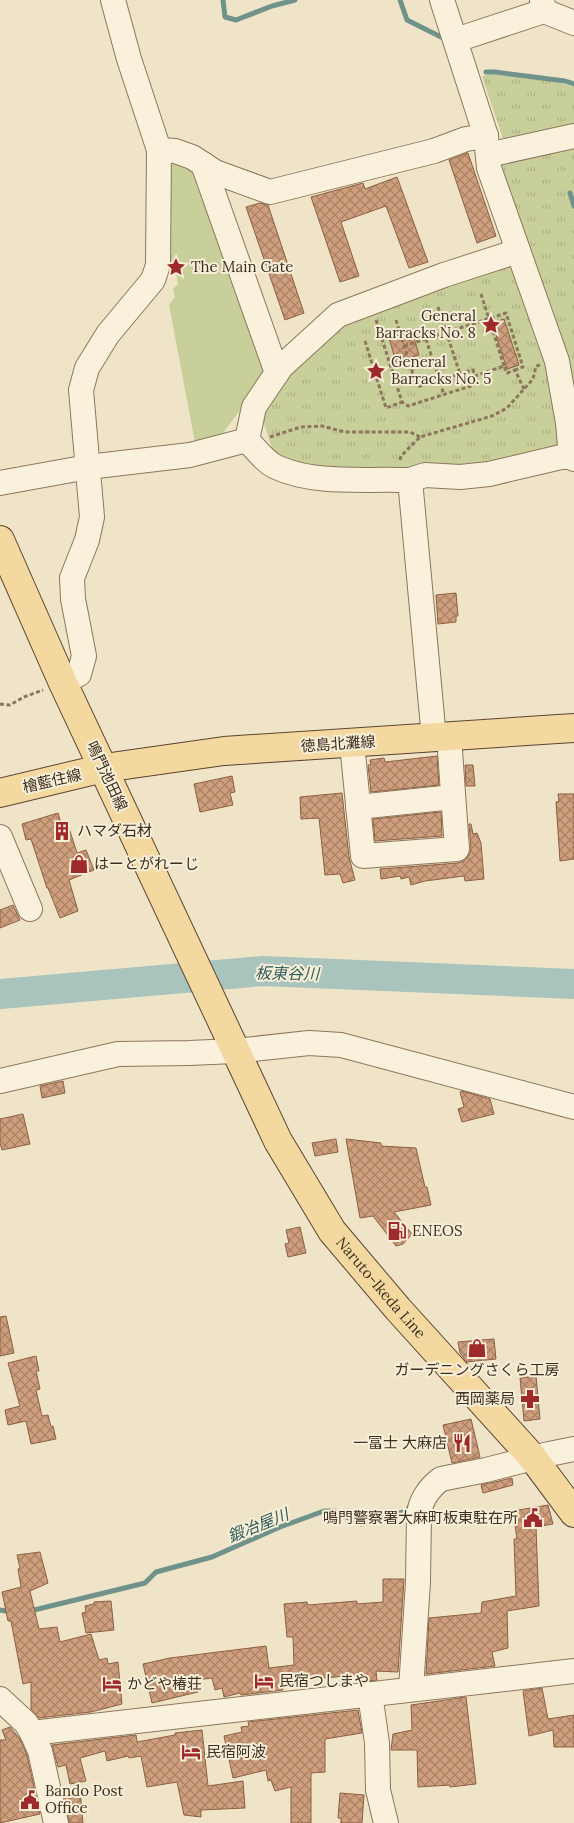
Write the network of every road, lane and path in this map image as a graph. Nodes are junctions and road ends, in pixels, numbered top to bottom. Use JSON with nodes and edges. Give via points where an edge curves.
{"nodes":[{"id":1,"x":114,"y":0,"type":"edge"},
{"id":2,"x":442,"y":0,"type":"edge"},
{"id":3,"x":543,"y":6,"type":"edge"},
{"id":4,"x":574,"y":22,"type":"edge"},
{"id":5,"x":456,"y":40,"type":"junction"},
{"id":6,"x":574,"y":136,"type":"edge"},
{"id":7,"x":487,"y":146,"type":"junction"},
{"id":8,"x":159,"y":150,"type":"junction"},
{"id":9,"x":203,"y":164,"type":"junction"},
{"id":10,"x":518,"y":251,"type":"junction"},
{"id":11,"x":481,"y":294,"type":"dead end"},
{"id":12,"x":370,"y":303,"type":"junction"},
{"id":13,"x":438,"y":307,"type":"dead end"},
{"id":14,"x":489,"y":319,"type":"junction"},
{"id":15,"x":396,"y":320,"type":"dead end"},
{"id":16,"x":446,"y":332,"type":"junction"},
{"id":17,"x":426,"y":339,"type":"junction"},
{"id":18,"x":365,"y":341,"type":"dead end"},
{"id":19,"x":404,"y":346,"type":"junction"},
{"id":20,"x":557,"y":361,"type":"junction"},
{"id":21,"x":504,"y":366,"type":"junction"},
{"id":22,"x":515,"y":370,"type":"junction"},
{"id":23,"x":276,"y":373,"type":"junction"},
{"id":24,"x":460,"y":374,"type":"junction"},
{"id":25,"x":441,"y":380,"type":"dead end"},
{"id":26,"x":437,"y":381,"type":"dead end"},
{"id":27,"x":474,"y":385,"type":"dead end"},
{"id":28,"x":524,"y":389,"type":"junction"},
{"id":29,"x":444,"y":395,"type":"junction"},
{"id":30,"x":402,"y":402,"type":"junction"},
{"id":31,"x":420,"y":436,"type":"junction"},
{"id":32,"x":247,"y":440,"type":"junction"},
{"id":33,"x":573,"y":458,"type":"edge"},
{"id":34,"x":88,"y":467,"type":"junction"},
{"id":35,"x":405,"y":480,"type":"junction"},
{"id":36,"x":0,"y":483,"type":"edge"},
{"id":37,"x":0,"y":540,"type":"edge"},
{"id":38,"x":63,"y":683,"type":"junction"},
{"id":39,"x":0,"y":704,"type":"edge"},
{"id":40,"x":574,"y":728,"type":"edge"},
{"id":41,"x":442,"y":737,"type":"junction"},
{"id":42,"x":352,"y":743,"type":"junction"},
{"id":43,"x":104,"y":768,"type":"junction"},
{"id":44,"x":0,"y":793,"type":"edge"},
{"id":45,"x":453,"y":797,"type":"junction"},
{"id":46,"x":358,"y":807,"type":"junction"},
{"id":47,"x":0,"y":837,"type":"edge"},
{"id":48,"x":30,"y":909,"type":"dead end"},
{"id":49,"x":232,"y":1044,"type":"junction"},
{"id":50,"x":0,"y":1081,"type":"edge"},
{"id":51,"x":574,"y":1107,"type":"edge"},
{"id":52,"x":574,"y":1449,"type":"edge"},
{"id":53,"x":533,"y":1458,"type":"junction"},
{"id":54,"x":574,"y":1513,"type":"edge"},
{"id":55,"x":574,"y":1671,"type":"edge"},
{"id":56,"x":411,"y":1689,"type":"junction"},
{"id":57,"x":370,"y":1694,"type":"junction"},
{"id":58,"x":0,"y":1699,"type":"edge"},
{"id":59,"x":32,"y":1733,"type":"junction"},
{"id":60,"x":56,"y":1823,"type":"edge"},
{"id":61,"x":386,"y":1823,"type":"edge"}],
"edges":[{"from":1,"to":8,"type":"street","via":[[129,59]]},
{"from":2,"to":5,"type":"street"},
{"from":3,"to":4,"type":"street"},
{"from":3,"to":5,"type":"street"},
{"from":5,"to":7,"type":"street"},
{"from":6,"to":7,"type":"street"},
{"from":7,"to":9,"type":"street","via":[[466,140],[270,192],[215,172]]},
{"from":7,"to":10,"type":"street","via":[[488,168]]},
{"from":8,"to":9,"type":"street","via":[[175,151]]},
{"from":8,"to":34,"type":"street","via":[[158,265],[153,280],[108,334],[87,368],[81,390]]},
{"from":9,"to":23,"type":"street"},
{"from":10,"to":12,"type":"street"},
{"from":10,"to":20,"type":"street"},
{"from":11,"to":14,"type":"path"},
{"from":12,"to":23,"type":"street","via":[[338,315]]},
{"from":12,"to":30,"type":"path"},
{"from":13,"to":16,"type":"path"},
{"from":14,"to":16,"type":"path"},
{"from":14,"to":21,"type":"path"},
{"from":14,"to":22,"type":"path","via":[[506,313],[523,368]]},
{"from":15,"to":19,"type":"path"},
{"from":16,"to":17,"type":"path"},
{"from":16,"to":24,"type":"path"},
{"from":17,"to":19,"type":"path"},
{"from":17,"to":29,"type":"path"},
{"from":18,"to":30,"type":"path","via":[[386,408]]},
{"from":19,"to":26,"type":"path","via":[[418,387]]},
{"from":20,"to":28,"type":"path","via":[[536,366],[533,379]]},
{"from":20,"to":33,"type":"street"},
{"from":21,"to":22,"type":"path","via":[[506,373]]},
{"from":21,"to":24,"type":"path","via":[[475,376],[473,370]]},
{"from":22,"to":28,"type":"path"},
{"from":23,"to":32,"type":"street","via":[[254,406]]},
{"from":24,"to":25,"type":"path"},
{"from":27,"to":29,"type":"path"},
{"from":28,"to":31,"type":"path","via":[[507,408],[492,416]]},
{"from":29,"to":30,"type":"path","via":[[408,406]]},
{"from":31,"to":32,"type":"path","via":[[410,432],[345,432],[322,426],[301,427]]},
{"from":31,"to":35,"type":"path","via":[[401,456]]},
{"from":32,"to":34,"type":"street","via":[[190,455]]},
{"from":32,"to":35,"type":"street","via":[[274,466],[304,475]]},
{"from":33,"to":35,"type":"street","via":[[561,457],[489,474]]},
{"from":34,"to":36,"type":"street"},
{"from":34,"to":38,"type":"street","via":[[92,517],[72,578],[84,656],[79,674]]},
{"from":35,"to":41,"type":"street"},
{"from":37,"to":38,"type":"main road","name":"鳴門池田線"},
{"from":38,"to":39,"type":"path","via":[[10,705]]},
{"from":38,"to":43,"type":"main road","name":"鳴門池田線"},
{"from":40,"to":41,"type":"main road","name":"徳島北灘線"},
{"from":41,"to":42,"type":"main road","name":"徳島北灘線"},
{"from":41,"to":45,"type":"street"},
{"from":42,"to":43,"type":"main road","name":"徳島北灘線","via":[[224,751]]},
{"from":42,"to":46,"type":"street"},
{"from":43,"to":44,"type":"main road","name":"檜藍住線"},
{"from":43,"to":49,"type":"main road","name":"鳴門池田線"},
{"from":45,"to":46,"type":"street"},
{"from":45,"to":46,"type":"street","via":[[457,848],[363,856]]},
{"from":47,"to":48,"type":"street"},
{"from":49,"to":50,"type":"street","via":[[189,1053],[118,1054]]},
{"from":49,"to":51,"type":"street","via":[[309,1042],[341,1045]]},
{"from":49,"to":53,"type":"main road","name":"Naruto-Ikeda Line","via":[[278,1141],[332,1231]]},
{"from":52,"to":53,"type":"street"},
{"from":53,"to":54,"type":"main road","name":"Naruto-Ikeda Line"},
{"from":53,"to":56,"type":"street","via":[[441,1479],[420,1505]]},
{"from":55,"to":56,"type":"street"},
{"from":56,"to":57,"type":"street"},
{"from":57,"to":59,"type":"street"},
{"from":57,"to":61,"type":"street","via":[[377,1744],[378,1790]]},
{"from":58,"to":59,"type":"street"},
{"from":59,"to":60,"type":"street","via":[[40,1751]]}]}
